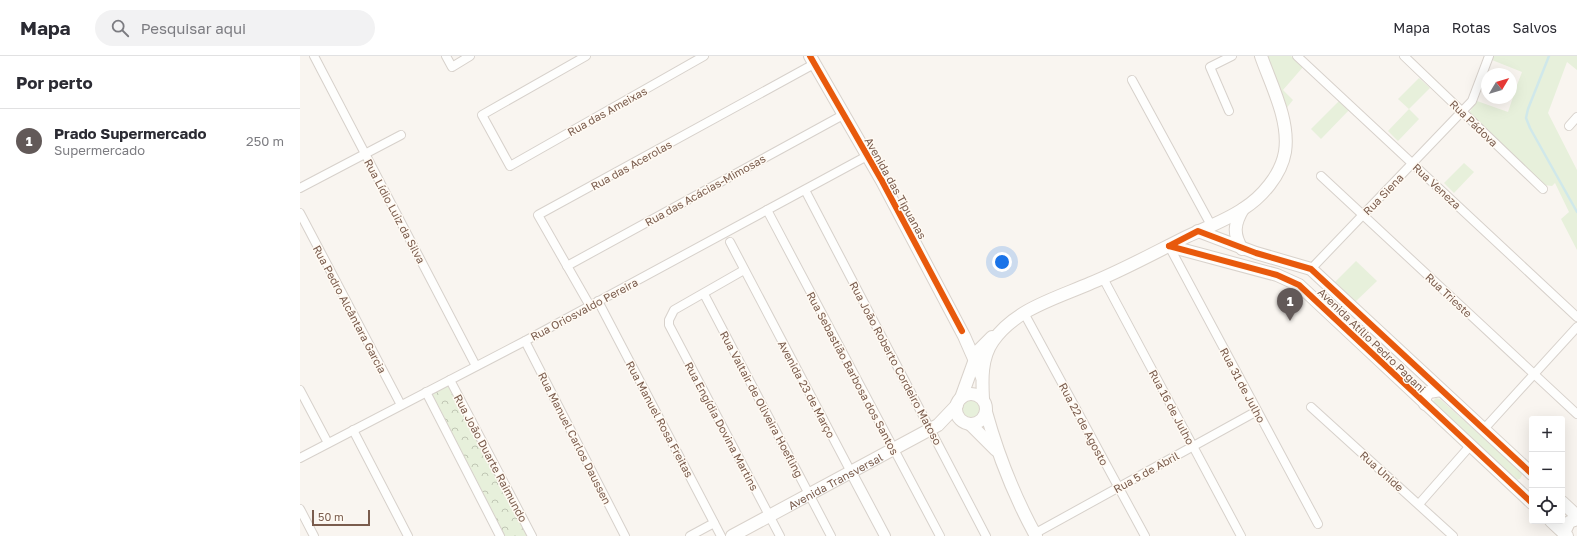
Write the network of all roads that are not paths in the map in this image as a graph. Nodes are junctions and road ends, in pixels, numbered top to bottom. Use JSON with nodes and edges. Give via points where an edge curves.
{"nodes":[{"id":1,"x":314,"y":56,"type":"edge"},
{"id":2,"x":446,"y":56,"type":"edge"},
{"id":3,"x":470,"y":56,"type":"edge"},
{"id":4,"x":586,"y":56,"type":"edge"},
{"id":5,"x":704,"y":56,"type":"edge"},
{"id":6,"x":1232,"y":56,"type":"edge"},
{"id":7,"x":1261,"y":56,"type":"edge"},
{"id":8,"x":1297,"y":56,"type":"edge"},
{"id":9,"x":1404,"y":56,"type":"edge"},
{"id":10,"x":1489,"y":56,"type":"edge"},
{"id":11,"x":812,"y":60,"type":"edge"},
{"id":12,"x":1132,"y":80,"type":"dead end"},
{"id":13,"x":1229,"y":111,"type":"dead end"},
{"id":14,"x":1462,"y":112,"type":"junction"},
{"id":15,"x":843,"y":115,"type":"junction"},
{"id":16,"x":1577,"y":117,"type":"edge"},
{"id":17,"x":1569,"y":126,"type":"dead end"},
{"id":18,"x":401,"y":135,"type":"dead end"},
{"id":19,"x":365,"y":154,"type":"junction"},
{"id":20,"x":867,"y":156,"type":"junction"},
{"id":21,"x":1412,"y":163,"type":"junction"},
{"id":22,"x":1321,"y":176,"type":"dead end"},
{"id":23,"x":300,"y":188,"type":"edge"},
{"id":24,"x":1544,"y":189,"type":"dead end"},
{"id":25,"x":805,"y":190,"type":"junction"},
{"id":26,"x":1243,"y":209,"type":"junction"},
{"id":27,"x":766,"y":210,"type":"junction"},
{"id":28,"x":300,"y":213,"type":"edge"},
{"id":29,"x":1363,"y":215,"type":"junction"},
{"id":30,"x":1211,"y":225,"type":"junction"},
{"id":31,"x":1198,"y":231,"type":"junction"},
{"id":32,"x":730,"y":242,"type":"dead end"},
{"id":33,"x":1169,"y":246,"type":"junction"},
{"id":34,"x":1242,"y":249,"type":"junction"},
{"id":35,"x":567,"y":266,"type":"junction"},
{"id":36,"x":1311,"y":269,"type":"junction"},
{"id":37,"x":744,"y":270,"type":"junction"},
{"id":38,"x":1103,"y":278,"type":"junction"},
{"id":39,"x":704,"y":294,"type":"junction"},
{"id":40,"x":598,"y":301,"type":"junction"},
{"id":41,"x":1321,"y":305,"type":"junction"},
{"id":42,"x":590,"y":306,"type":"junction"},
{"id":43,"x":1024,"y":313,"type":"junction"},
{"id":44,"x":1577,"y":317,"type":"edge"},
{"id":45,"x":1367,"y":320,"type":"junction"},
{"id":46,"x":1577,"y":328,"type":"edge"},
{"id":47,"x":1001,"y":330,"type":"junction"},
{"id":48,"x":525,"y":341,"type":"junction"},
{"id":49,"x":986,"y":341,"type":"junction"},
{"id":50,"x":969,"y":345,"type":"junction"},
{"id":51,"x":975,"y":358,"type":"junction"},
{"id":52,"x":476,"y":366,"type":"junction"},
{"id":53,"x":1534,"y":374,"type":"junction"},
{"id":54,"x":982,"y":378,"type":"junction"},
{"id":55,"x":450,"y":380,"type":"junction"},
{"id":56,"x":300,"y":390,"type":"edge"},
{"id":57,"x":1441,"y":390,"type":"junction"},
{"id":58,"x":426,"y":392,"type":"junction"},
{"id":59,"x":983,"y":399,"type":"junction"},
{"id":60,"x":959,"y":402,"type":"junction"},
{"id":61,"x":1425,"y":404,"type":"junction"},
{"id":62,"x":401,"y":405,"type":"junction"},
{"id":63,"x":1311,"y":406,"type":"dead end"},
{"id":64,"x":1257,"y":411,"type":"junction"},
{"id":65,"x":986,"y":412,"type":"junction"},
{"id":66,"x":1577,"y":414,"type":"edge"},
{"id":67,"x":969,"y":423,"type":"junction"},
{"id":68,"x":935,"y":427,"type":"junction"},
{"id":69,"x":1484,"y":429,"type":"junction"},
{"id":70,"x":353,"y":430,"type":"junction"},
{"id":71,"x":328,"y":443,"type":"junction"},
{"id":72,"x":1193,"y":446,"type":"junction"},
{"id":73,"x":1470,"y":446,"type":"junction"},
{"id":74,"x":893,"y":449,"type":"junction"},
{"id":75,"x":997,"y":452,"type":"junction"},
{"id":76,"x":300,"y":458,"type":"edge"},
{"id":77,"x":1529,"y":471,"type":"edge"},
{"id":78,"x":851,"y":472,"type":"junction"},
{"id":79,"x":1529,"y":473,"type":"edge"},
{"id":80,"x":1511,"y":484,"type":"junction"},
{"id":81,"x":1118,"y":487,"type":"junction"},
{"id":82,"x":810,"y":494,"type":"junction"},
{"id":83,"x":1529,"y":500,"type":"edge"},
{"id":84,"x":1419,"y":504,"type":"junction"},
{"id":85,"x":1565,"y":505,"type":"edge"},
{"id":86,"x":300,"y":509,"type":"edge"},
{"id":87,"x":769,"y":516,"type":"junction"},
{"id":88,"x":1577,"y":516,"type":"edge"},
{"id":89,"x":1577,"y":519,"type":"edge"},
{"id":90,"x":714,"y":523,"type":"junction"},
{"id":91,"x":1318,"y":524,"type":"dead end"},
{"id":92,"x":1554,"y":524,"type":"edge"},
{"id":93,"x":1035,"y":535,"type":"edge"},
{"id":94,"x":1565,"y":535,"type":"edge"},
{"id":95,"x":314,"y":536,"type":"edge"},
{"id":96,"x":408,"y":536,"type":"edge"},
{"id":97,"x":500,"y":536,"type":"edge"},
{"id":98,"x":532,"y":536,"type":"edge"},
{"id":99,"x":625,"y":536,"type":"edge"},
{"id":100,"x":690,"y":536,"type":"edge"},
{"id":101,"x":721,"y":536,"type":"edge"},
{"id":102,"x":732,"y":536,"type":"edge"},
{"id":103,"x":780,"y":536,"type":"edge"},
{"id":104,"x":831,"y":536,"type":"edge"},
{"id":105,"x":885,"y":536,"type":"edge"},
{"id":106,"x":940,"y":536,"type":"edge"},
{"id":107,"x":986,"y":536,"type":"edge"},
{"id":108,"x":1145,"y":536,"type":"edge"},
{"id":109,"x":1242,"y":536,"type":"edge"},
{"id":110,"x":1453,"y":536,"type":"edge"}],
"edges":[{"from":1,"to":19,"type":"street","name":"Rua Lídio Luiz da Silva"},
{"from":2,"to":3,"type":"street","via":[[452,66]]},
{"from":4,"to":5,"type":"street","name":"Rua das Ameixas","via":[[482,115],[510,166]]},
{"from":6,"to":13,"type":"street","via":[[1210,67]]},
{"from":7,"to":26,"type":"main road","via":[[1284,127],[1286,141],[1281,164],[1273,180]]},
{"from":8,"to":21,"type":"street","name":"Rua Veneza"},
{"from":9,"to":14,"type":"street","name":"Rua Pádova"},
{"from":10,"to":14,"type":"street","name":"Rua Siena","via":[[1472,101]]},
{"from":11,"to":15,"type":"main road","name":"Avenida das Tipuanas"},
{"from":11,"to":35,"type":"street","name":"Rua das Acerolas","via":[[538,215]]},
{"from":12,"to":30,"type":"street"},
{"from":14,"to":21,"type":"street","name":"Rua Siena"},
{"from":14,"to":24,"type":"street","name":"Rua Pádova"},
{"from":15,"to":20,"type":"main road","name":"Avenida das Tipuanas"},
{"from":15,"to":35,"type":"street","name":"Rua das Acácias-Mimosas"},
{"from":16,"to":17,"type":"street"},
{"from":18,"to":19,"type":"street"},
{"from":19,"to":23,"type":"street"},
{"from":19,"to":52,"type":"street","name":"Rua Lídio Luiz da Silva"},
{"from":20,"to":25,"type":"street","name":"Rua Oriosvaldo Pereira"},
{"from":20,"to":50,"type":"main road","name":"Avenida das Tipuanas"},
{"from":21,"to":29,"type":"street","name":"Rua Siena"},
{"from":21,"to":44,"type":"street","name":"Rua Veneza"},
{"from":22,"to":29,"type":"street","name":"Rua Trieste"},
{"from":25,"to":27,"type":"street","name":"Rua Oriosvaldo Pereira"},
{"from":25,"to":68,"type":"street","name":"Rua João Roberto Cordeiro Matoso"},
{"from":26,"to":30,"type":"main road"},
{"from":26,"to":34,"type":"main road","via":[[1234,226],[1235,236]]},
{"from":27,"to":40,"type":"street","name":"Rua Oriosvaldo Pereira"},
{"from":27,"to":74,"type":"street","name":"Rua Sebastião Barbosa dos Santos"},
{"from":28,"to":62,"type":"street","name":"Rua Pedro Alcântara Garcia"},
{"from":29,"to":36,"type":"street","name":"Rua Siena"},
{"from":29,"to":53,"type":"street","name":"Rua Trieste"},
{"from":30,"to":31,"type":"main road"},
{"from":31,"to":33,"type":"main road"},
{"from":31,"to":34,"type":"main road","name":"Avenida Atílio Pedro Pagani"},
{"from":32,"to":37,"type":"street","name":"Avenida 23 de Março"},
{"from":33,"to":38,"type":"main road"},
{"from":33,"to":41,"type":"main road","name":"Avenida Atílio Pedro Pagani","via":[[1285,278],[1299,285]]},
{"from":33,"to":64,"type":"street","name":"Rua 31 de Julho"},
{"from":34,"to":36,"type":"main road","name":"Avenida Atílio Pedro Pagani"},
{"from":35,"to":42,"type":"street","name":"Rua das Acerolas"},
{"from":36,"to":45,"type":"main road","name":"Avenida Atílio Pedro Pagani"},
{"from":37,"to":39,"type":"street"},
{"from":37,"to":78,"type":"street","name":"Avenida 23 de Março"},
{"from":38,"to":43,"type":"main road"},
{"from":38,"to":72,"type":"street","name":"Rua 16 de Julho"},
{"from":39,"to":82,"type":"street","name":"Rua Valtair de Oliveira Hoefling"},
{"from":39,"to":87,"type":"street","name":"Rua Engídia Dovina Martins","via":[[674,310],[669,325]]},
{"from":40,"to":42,"type":"street","name":"Rua Oriosvaldo Pereira"},
{"from":40,"to":90,"type":"street","name":"Rua Manuel Rosa Freitas"},
{"from":41,"to":45,"type":"main road","via":[[1325,299],[1333,296],[1352,312]]},
{"from":41,"to":61,"type":"main road","name":"Avenida Atílio Pedro Pagani"},
{"from":42,"to":48,"type":"street","name":"Rua Oriosvaldo Pereira"},
{"from":43,"to":47,"type":"main road"},
{"from":43,"to":81,"type":"street","name":"Rua 22 de Agosto"},
{"from":45,"to":57,"type":"main road","name":"Avenida Atílio Pedro Pagani"},
{"from":46,"to":53,"type":"street"},
{"from":47,"to":49,"type":"main road"},
{"from":47,"to":54,"type":"main road","via":[[989,349]]},
{"from":48,"to":52,"type":"street","name":"Rua Oriosvaldo Pereira"},
{"from":48,"to":99,"type":"street","name":"Rua Manuel Carlos Daussen"},
{"from":49,"to":50,"type":"main road"},
{"from":49,"to":51,"type":"main road"},
{"from":50,"to":51,"type":"main road","name":"Avenida das Tipuanas"},
{"from":51,"to":54,"type":"main road","name":"Avenida das Tipuanas"},
{"from":51,"to":60,"type":"main road"},
{"from":52,"to":55,"type":"street","name":"Rua Oriosvaldo Pereira"},
{"from":53,"to":66,"type":"street","name":"Rua Trieste"},
{"from":53,"to":69,"type":"street"},
{"from":54,"to":59,"type":"main road"},
{"from":55,"to":58,"type":"street","name":"Rua Oriosvaldo Pereira"},
{"from":55,"to":98,"type":"street","name":"Rua João Duarte Raimundo"},
{"from":56,"to":71,"type":"street"},
{"from":57,"to":61,"type":"main road","via":[[1429,392]]},
{"from":57,"to":69,"type":"main road","name":"Avenida Atílio Pedro Pagani"},
{"from":58,"to":62,"type":"street","name":"Rua Oriosvaldo Pereira"},
{"from":58,"to":97,"type":"street"},
{"from":59,"to":60,"type":"main road","via":[[972,394]]},
{"from":59,"to":65,"type":"main road"},
{"from":60,"to":67,"type":"main road","via":[[958,414]]},
{"from":60,"to":68,"type":"main road","name":"Avenida Transversal"},
{"from":61,"to":73,"type":"main road","name":"Avenida Atílio Pedro Pagani"},
{"from":62,"to":70,"type":"street","name":"Rua Oriosvaldo Pereira"},
{"from":63,"to":84,"type":"street","name":"Rua Unide"},
{"from":64,"to":72,"type":"street","name":"Rua 5 de Abril"},
{"from":64,"to":91,"type":"street","name":"Rua 31 de Julho"},
{"from":65,"to":67,"type":"main road","via":[[979,422]]},
{"from":65,"to":75,"type":"main road"},
{"from":67,"to":68,"type":"main road","name":"Avenida Transversal"},
{"from":67,"to":75,"type":"main road"},
{"from":68,"to":74,"type":"main road","name":"Avenida Transversal"},
{"from":68,"to":107,"type":"street","name":"Rua João Roberto Cordeiro Matoso"},
{"from":69,"to":77,"type":"main road","name":"Avenida Atílio Pedro Pagani"},
{"from":70,"to":71,"type":"street","name":"Rua Oriosvaldo Pereira"},
{"from":70,"to":96,"type":"street"},
{"from":71,"to":76,"type":"street","name":"Rua Oriosvaldo Pereira"},
{"from":72,"to":81,"type":"street","name":"Rua 5 de Abril"},
{"from":72,"to":109,"type":"street","name":"Rua 16 de Julho"},
{"from":73,"to":80,"type":"main road","name":"Avenida Atílio Pedro Pagani"},
{"from":73,"to":84,"type":"street"},
{"from":74,"to":78,"type":"main road","name":"Avenida Transversal"},
{"from":74,"to":106,"type":"street","name":"Rua Sebastião Barbosa dos Santos"},
{"from":75,"to":93,"type":"main road"},
{"from":78,"to":82,"type":"main road","name":"Avenida Transversal"},
{"from":78,"to":105,"type":"street","name":"Avenida 23 de Março"},
{"from":79,"to":80,"type":"main road","via":[[1524,480]]},
{"from":80,"to":83,"type":"main road","name":"Avenida Atílio Pedro Pagani"},
{"from":81,"to":93,"type":"street","name":"Rua 5 de Abril"},
{"from":81,"to":108,"type":"street","name":"Rua 22 de Agosto"},
{"from":82,"to":87,"type":"main road","name":"Avenida Transversal"},
{"from":82,"to":104,"type":"street","name":"Rua Valtair de Oliveira Hoefling"},
{"from":84,"to":110,"type":"street","name":"Rua Unide"},
{"from":85,"to":88,"type":"main road"},
{"from":86,"to":95,"type":"street"},
{"from":87,"to":102,"type":"main road","name":"Avenida Transversal"},
{"from":87,"to":103,"type":"street","name":"Rua Engídia Dovina Martins"},
{"from":89,"to":94,"type":"main road","via":[[1565,527]]},
{"from":90,"to":100,"type":"street"},
{"from":90,"to":101,"type":"street","name":"Rua Manuel Rosa Freitas"},
{"from":92,"to":94,"type":"main road"}]}
